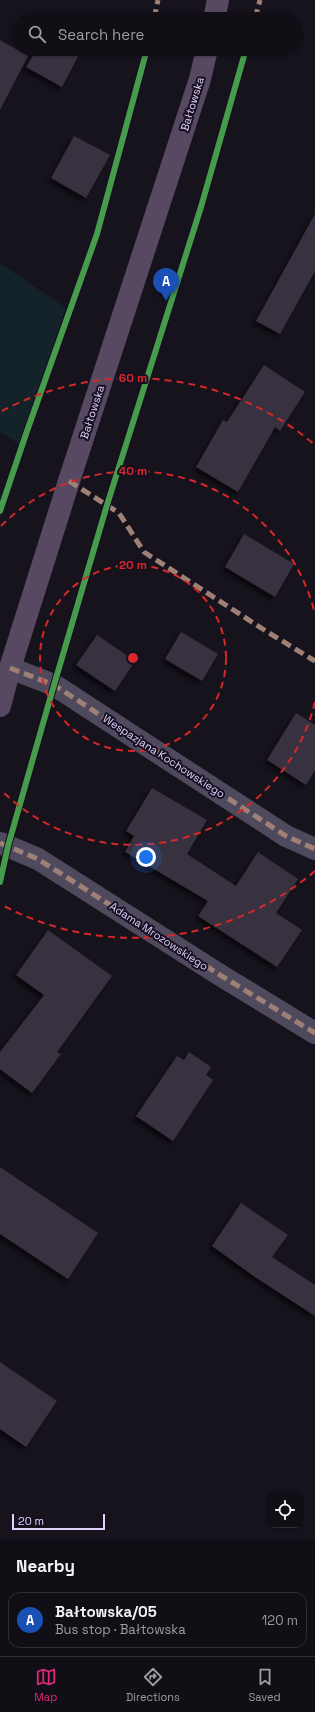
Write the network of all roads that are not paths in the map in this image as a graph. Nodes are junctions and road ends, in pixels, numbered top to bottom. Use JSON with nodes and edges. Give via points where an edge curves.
{"nodes":[{"id":1,"x":218,"y":0,"type":"edge"},
{"id":2,"x":215,"y":12,"type":"edge"},
{"id":3,"x":205,"y":56,"type":"edge"},
{"id":4,"x":10,"y":668,"type":"junction"},
{"id":5,"x":0,"y":706,"type":"edge"},
{"id":6,"x":0,"y":843,"type":"edge"},
{"id":7,"x":315,"y":848,"type":"edge"},
{"id":8,"x":315,"y":1033,"type":"edge"}],
"edges":[{"from":1,"to":2,"type":"main road"},
{"from":3,"to":4,"type":"main road","name":"Bałtowska"},
{"from":4,"to":5,"type":"main road","name":"Bałtowska"},
{"from":4,"to":7,"type":"street","name":"Wespazjana Kochowskiego","via":[[54,685],[286,836]]},
{"from":6,"to":8,"type":"street","name":"Adama Mrozowskiego","via":[[38,859]]}]}
